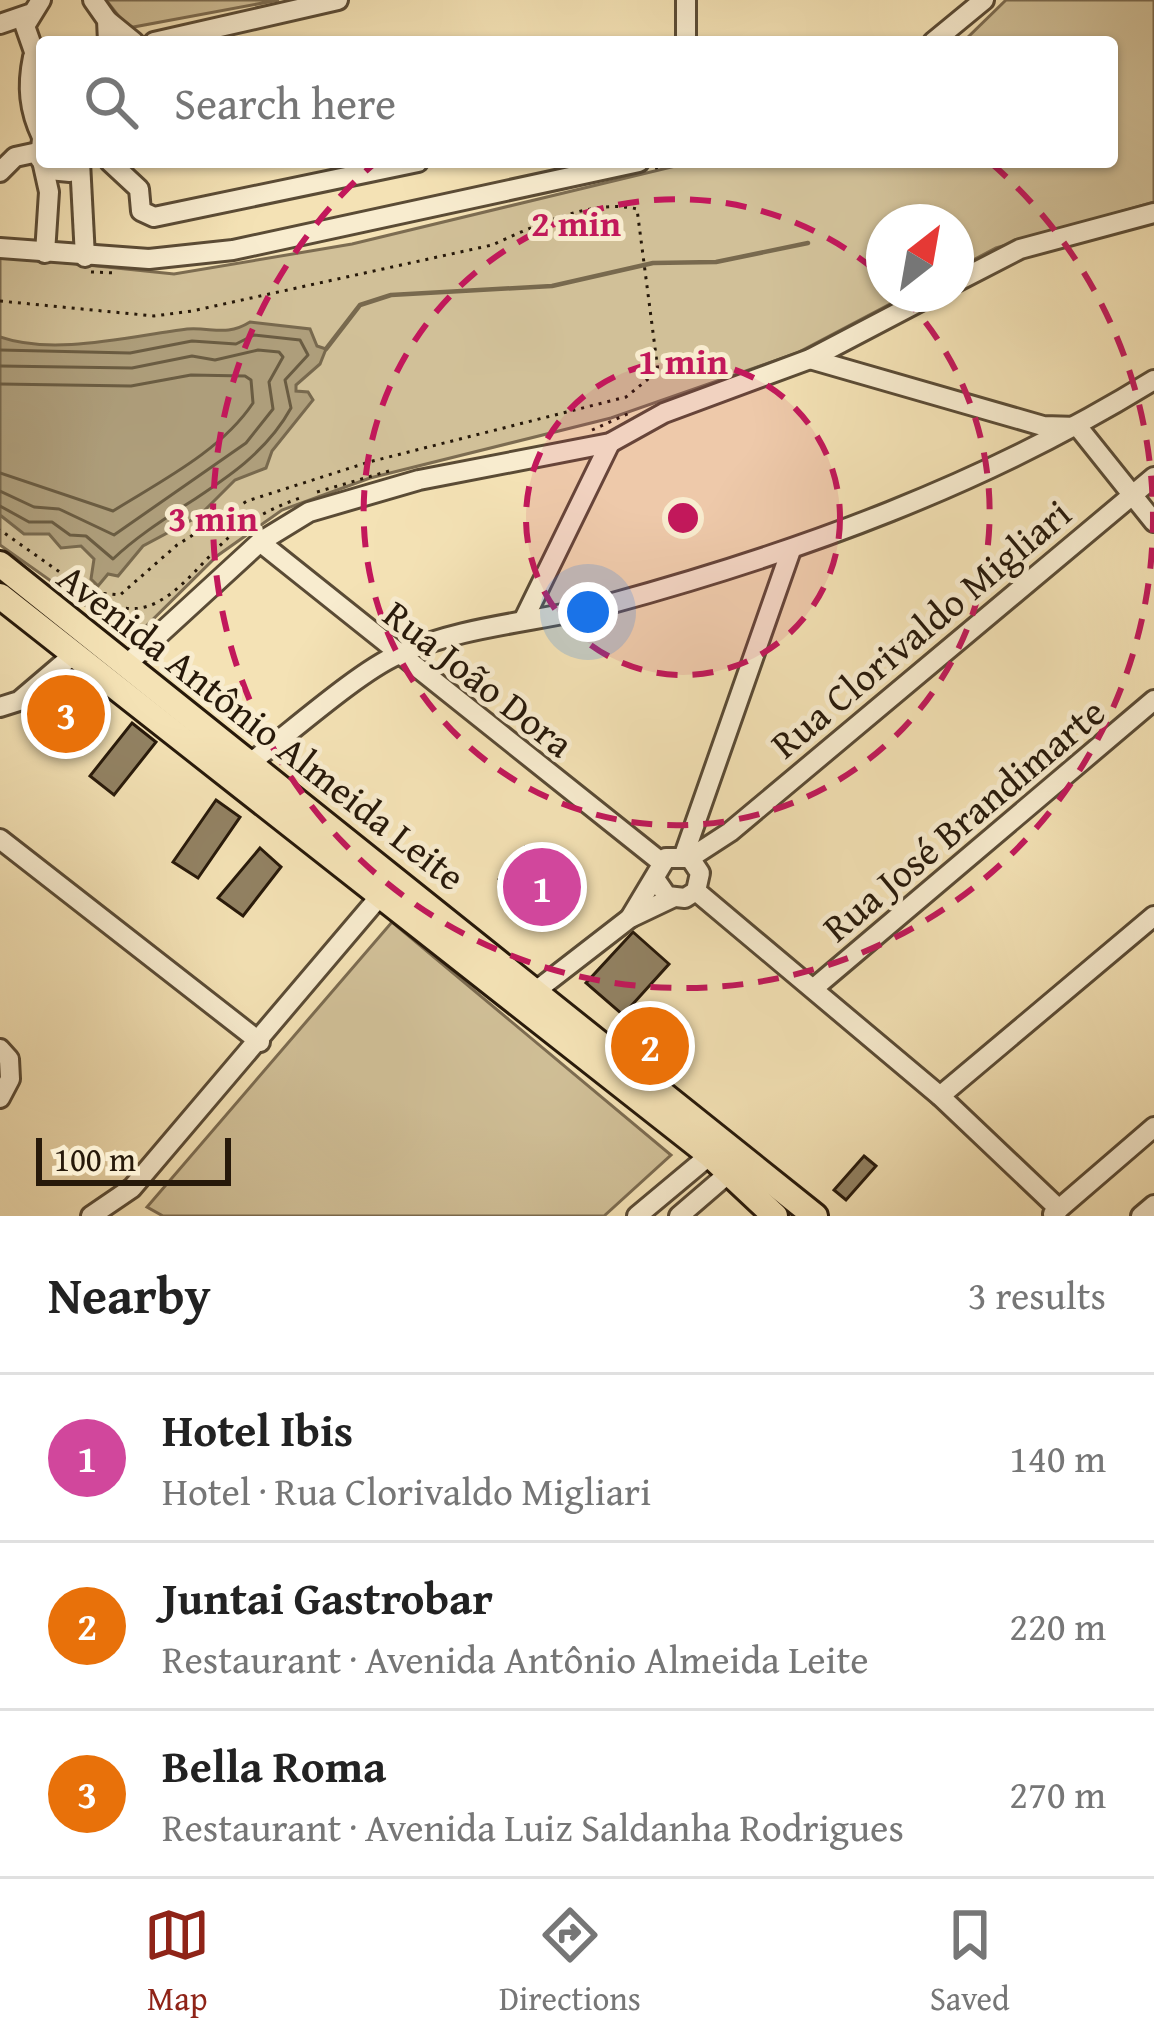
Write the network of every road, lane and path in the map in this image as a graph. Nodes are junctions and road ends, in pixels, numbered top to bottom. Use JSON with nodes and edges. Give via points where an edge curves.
{"nodes":[{"id":1,"x":93,"y":0,"type":"edge"},
{"id":2,"x":338,"y":0,"type":"edge"},
{"id":3,"x":686,"y":0,"type":"edge"},
{"id":4,"x":978,"y":2,"type":"edge"},
{"id":5,"x":318,"y":3,"type":"edge"},
{"id":6,"x":35,"y":7,"type":"edge"},
{"id":7,"x":107,"y":20,"type":"junction"},
{"id":8,"x":0,"y":24,"type":"edge"},
{"id":9,"x":108,"y":36,"type":"edge"},
{"id":10,"x":127,"y":36,"type":"edge"},
{"id":11,"x":179,"y":36,"type":"edge"},
{"id":12,"x":686,"y":36,"type":"edge"},
{"id":13,"x":940,"y":36,"type":"edge"},
{"id":14,"x":33,"y":54,"type":"edge"},
{"id":15,"x":36,"y":130,"type":"edge"},
{"id":16,"x":36,"y":150,"type":"edge"},
{"id":17,"x":45,"y":168,"type":"edge"},
{"id":18,"x":80,"y":168,"type":"edge"},
{"id":19,"x":120,"y":168,"type":"edge"},
{"id":20,"x":390,"y":168,"type":"edge"},
{"id":21,"x":611,"y":168,"type":"edge"},
{"id":22,"x":0,"y":172,"type":"edge"},
{"id":23,"x":1154,"y":213,"type":"edge"},
{"id":24,"x":0,"y":248,"type":"edge"},
{"id":25,"x":45,"y":254,"type":"junction"},
{"id":26,"x":85,"y":257,"type":"junction"},
{"id":27,"x":974,"y":273,"type":"edge"},
{"id":28,"x":0,"y":301,"type":"edge"},
{"id":29,"x":900,"y":312,"type":"edge"},
{"id":30,"x":810,"y":359,"type":"junction"},
{"id":31,"x":1154,"y":380,"type":"edge"},
{"id":32,"x":1078,"y":427,"type":"junction"},
{"id":33,"x":610,"y":442,"type":"junction"},
{"id":34,"x":1154,"y":477,"type":"edge"},
{"id":35,"x":1132,"y":495,"type":"junction"},
{"id":36,"x":1154,"y":522,"type":"edge"},
{"id":37,"x":0,"y":530,"type":"edge"},
{"id":38,"x":260,"y":542,"type":"junction"},
{"id":39,"x":790,"y":550,"type":"junction"},
{"id":40,"x":0,"y":564,"type":"edge"},
{"id":41,"x":0,"y":596,"type":"edge"},
{"id":42,"x":524,"y":619,"type":"junction"},
{"id":43,"x":73,"y":655,"type":"junction"},
{"id":44,"x":395,"y":655,"type":"junction"},
{"id":45,"x":127,"y":664,"type":"junction"},
{"id":46,"x":1154,"y":700,"type":"edge"},
{"id":47,"x":0,"y":707,"type":"edge"},
{"id":48,"x":250,"y":763,"type":"junction"},
{"id":49,"x":702,"y":802,"type":"junction"},
{"id":50,"x":735,"y":828,"type":"junction"},
{"id":51,"x":0,"y":839,"type":"edge"},
{"id":52,"x":692,"y":869,"type":"junction"},
{"id":53,"x":658,"y":871,"type":"junction"},
{"id":54,"x":380,"y":896,"type":"junction"},
{"id":55,"x":672,"y":898,"type":"junction"},
{"id":56,"x":1154,"y":916,"type":"edge"},
{"id":57,"x":630,"y":918,"type":"junction"},
{"id":58,"x":814,"y":988,"type":"junction"},
{"id":59,"x":537,"y":990,"type":"junction"},
{"id":60,"x":260,"y":1042,"type":"junction"},
{"id":61,"x":0,"y":1049,"type":"edge"},
{"id":62,"x":940,"y":1096,"type":"junction"},
{"id":63,"x":0,"y":1098,"type":"edge"},
{"id":64,"x":1154,"y":1127,"type":"edge"},
{"id":65,"x":725,"y":1169,"type":"junction"},
{"id":66,"x":1154,"y":1205,"type":"edge"},
{"id":67,"x":765,"y":1213,"type":"edge"},
{"id":68,"x":1055,"y":1213,"type":"edge"},
{"id":69,"x":92,"y":1216,"type":"edge"},
{"id":70,"x":637,"y":1216,"type":"edge"},
{"id":71,"x":679,"y":1216,"type":"edge"},
{"id":72,"x":695,"y":1216,"type":"edge"},
{"id":73,"x":815,"y":1216,"type":"edge"},
{"id":74,"x":1142,"y":1216,"type":"edge"}],
"edges":[{"from":1,"to":7,"type":"street"},
{"from":2,"to":5,"type":"street"},
{"from":3,"to":12,"type":"street"},
{"from":4,"to":13,"type":"street"},
{"from":5,"to":11,"type":"street"},
{"from":6,"to":8,"type":"street"},
{"from":6,"to":14,"type":"street"},
{"from":7,"to":9,"type":"street"},
{"from":7,"to":10,"type":"street"},
{"from":8,"to":14,"type":"street"},
{"from":14,"to":15,"type":"street","via":[[28,81]]},
{"from":16,"to":22,"type":"street"},
{"from":17,"to":25,"type":"street"},
{"from":18,"to":26,"type":"street"},
{"from":19,"to":20,"type":"street","via":[[154,218]]},
{"from":21,"to":26,"type":"street","via":[[232,250]]},
{"from":23,"to":27,"type":"street","via":[[1020,249]]},
{"from":24,"to":25,"type":"street"},
{"from":25,"to":26,"type":"street"},
{"from":28,"to":37,"type":"path","via":[[154,316],[246,302],[492,245],[615,204],[637,209],[658,371],[626,397],[247,501],[177,545],[120,595],[88,592]]},
{"from":29,"to":30,"type":"street"},
{"from":30,"to":32,"type":"street","via":[[1043,426]]},
{"from":30,"to":33,"type":"street","via":[[664,413]]},
{"from":31,"to":32,"type":"street"},
{"from":32,"to":35,"type":"street"},
{"from":32,"to":39,"type":"street"},
{"from":33,"to":38,"type":"street","via":[[403,484],[309,512]]},
{"from":33,"to":42,"type":"street"},
{"from":34,"to":35,"type":"street","name":"Rua Clorivaldo Migliari"},
{"from":35,"to":36,"type":"street"},
{"from":35,"to":50,"type":"street","name":"Rua Clorivaldo Migliari"},
{"from":38,"to":44,"type":"street","name":"Rua João Dora"},
{"from":38,"to":45,"type":"street"},
{"from":39,"to":42,"type":"street","via":[[608,604]]},
{"from":39,"to":49,"type":"street"},
{"from":40,"to":45,"type":"main road","name":"Avenida Antônio Almeida Leite"},
{"from":41,"to":43,"type":"main road"},
{"from":42,"to":44,"type":"street"},
{"from":43,"to":47,"type":"street","via":[[19,701]]},
{"from":43,"to":54,"type":"main road"},
{"from":44,"to":48,"type":"street"},
{"from":44,"to":53,"type":"street","name":"Rua João Dora"},
{"from":45,"to":48,"type":"main road","name":"Avenida Antônio Almeida Leite"},
{"from":46,"to":58,"type":"street","name":"Rua José Brandimarte"},
{"from":48,"to":59,"type":"main road","name":"Avenida Antônio Almeida Leite"},
{"from":49,"to":50,"type":"street"},
{"from":49,"to":52,"type":"street"},
{"from":50,"to":52,"type":"street","name":"Rua Clorivaldo Migliari"},
{"from":51,"to":60,"type":"street"},
{"from":52,"to":53,"type":"street"},
{"from":52,"to":55,"type":"street"},
{"from":52,"to":58,"type":"street"},
{"from":53,"to":55,"type":"street","name":"Rua João Dora"},
{"from":53,"to":57,"type":"street"},
{"from":54,"to":60,"type":"street"},
{"from":54,"to":65,"type":"main road"},
{"from":55,"to":57,"type":"street"},
{"from":56,"to":62,"type":"street"},
{"from":57,"to":59,"type":"street"},
{"from":58,"to":62,"type":"street"},
{"from":59,"to":73,"type":"main road","name":"Avenida Antônio Almeida Leite"},
{"from":60,"to":69,"type":"street","via":[[132,1188]]},
{"from":61,"to":63,"type":"street","via":[[10,1079]]},
{"from":62,"to":68,"type":"street"},
{"from":64,"to":68,"type":"street"},
{"from":65,"to":67,"type":"main road"},
{"from":65,"to":70,"type":"street"},
{"from":65,"to":71,"type":"street"},
{"from":65,"to":72,"type":"street"},
{"from":66,"to":74,"type":"street"}]}
